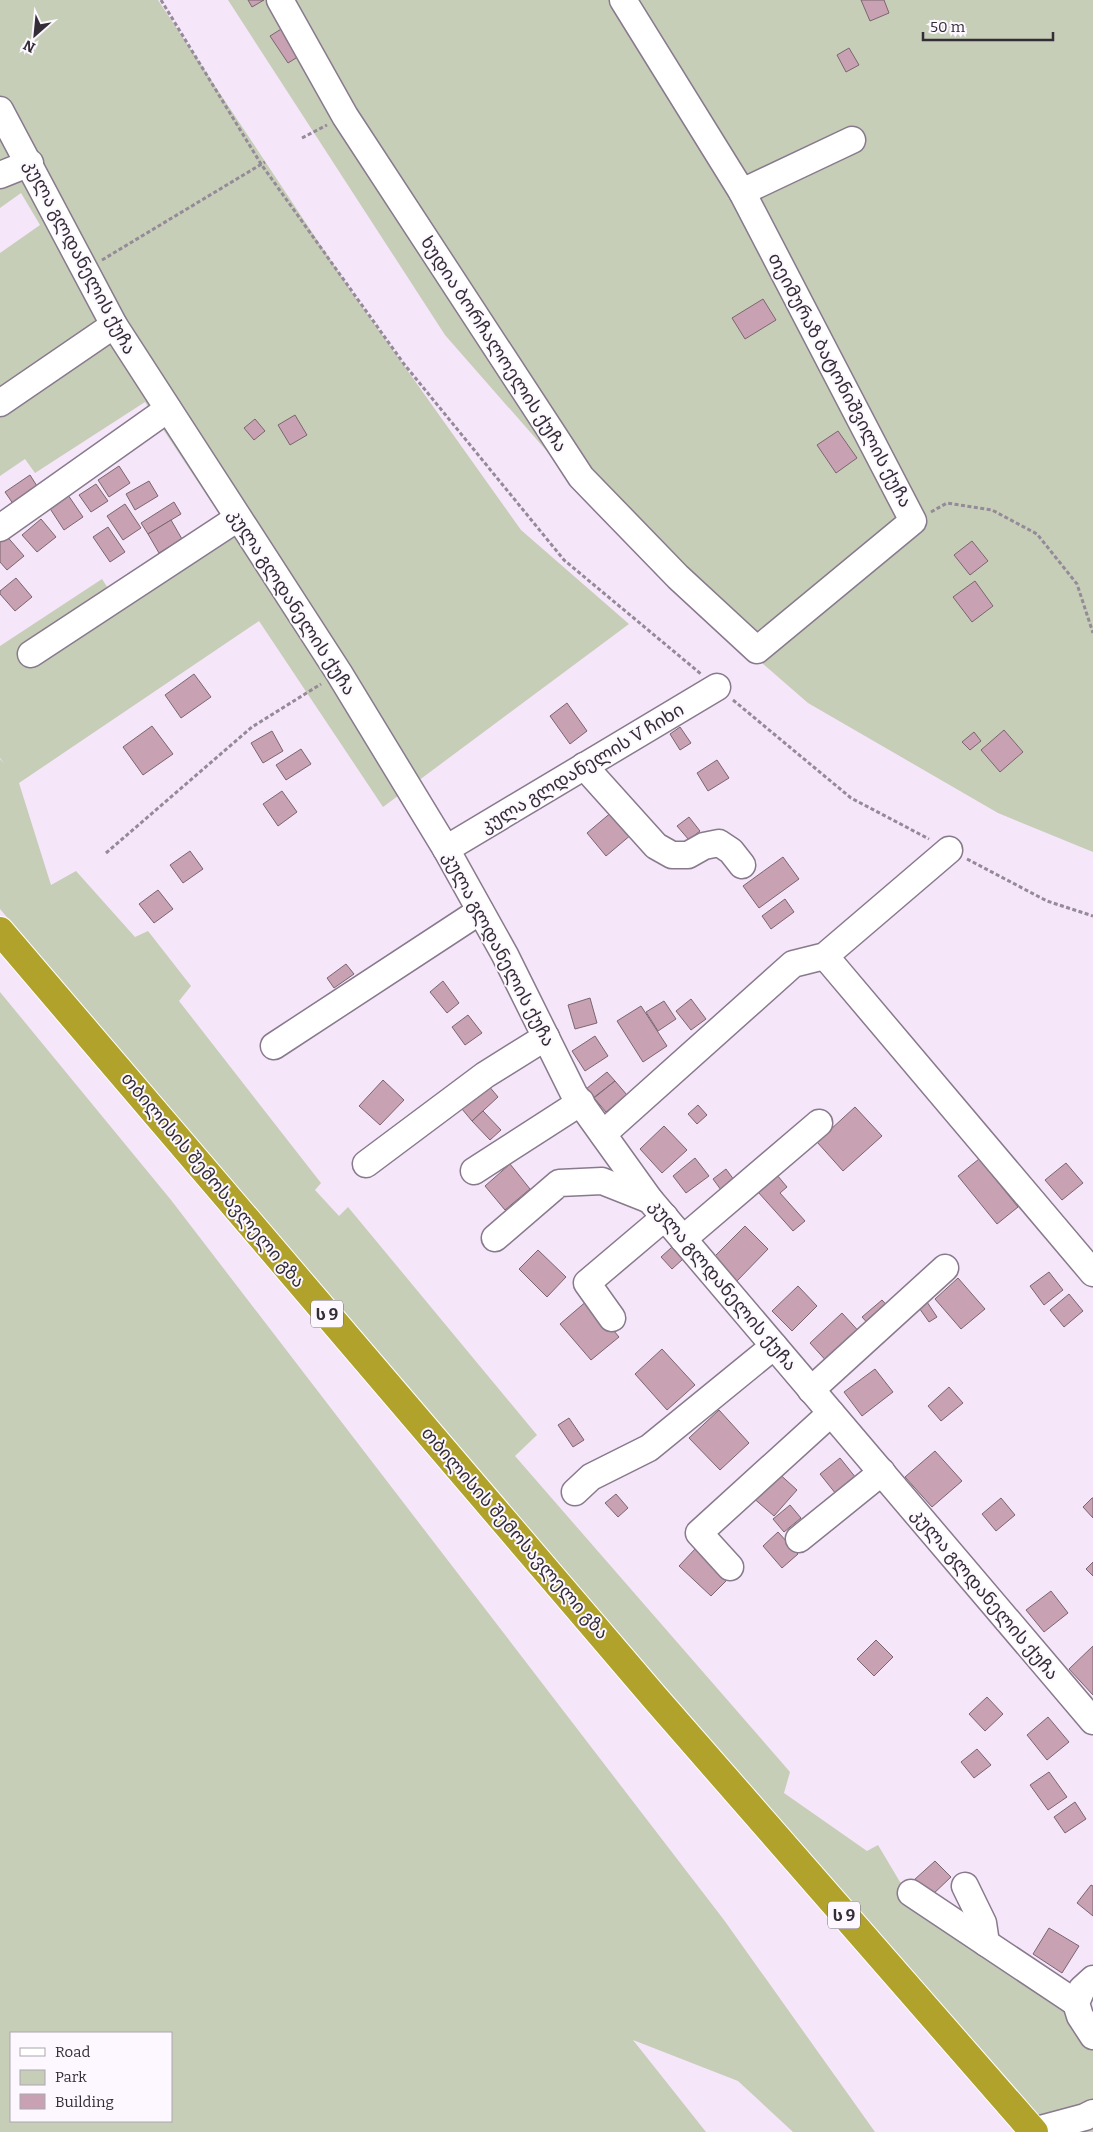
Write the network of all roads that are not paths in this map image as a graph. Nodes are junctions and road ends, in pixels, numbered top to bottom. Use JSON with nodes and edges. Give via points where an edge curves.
{"nodes":[{"id":1,"x":280,"y":0,"type":"edge"},
{"id":2,"x":622,"y":0,"type":"edge"},
{"id":3,"x":0,"y":110,"type":"edge"},
{"id":4,"x":852,"y":140,"type":"dead end"},
{"id":5,"x":30,"y":163,"type":"junction"},
{"id":6,"x":0,"y":174,"type":"edge"},
{"id":7,"x":742,"y":192,"type":"junction"},
{"id":8,"x":114,"y":325,"type":"junction"},
{"id":9,"x":0,"y":403,"type":"edge"},
{"id":10,"x":168,"y":409,"type":"junction"},
{"id":11,"x":238,"y":518,"type":"junction"},
{"id":12,"x":0,"y":528,"type":"edge"},
{"id":13,"x":757,"y":650,"type":"joint"},
{"id":14,"x":31,"y":654,"type":"dead end"},
{"id":15,"x":717,"y":687,"type":"road end"},
{"id":16,"x":584,"y":766,"type":"junction"},
{"id":17,"x":446,"y":850,"type":"junction"},
{"id":18,"x":949,"y":850,"type":"road end"},
{"id":19,"x":742,"y":865,"type":"dead end"},
{"id":20,"x":480,"y":911,"type":"junction"},
{"id":21,"x":0,"y":931,"type":"edge"},
{"id":22,"x":825,"y":956,"type":"junction"},
{"id":23,"x":546,"y":1037,"type":"junction"},
{"id":24,"x":274,"y":1046,"type":"dead end"},
{"id":25,"x":581,"y":1102,"type":"junction"},
{"id":26,"x":819,"y":1123,"type":"dead end"},
{"id":27,"x":603,"y":1134,"type":"junction"},
{"id":28,"x":366,"y":1164,"type":"dead end"},
{"id":29,"x":474,"y":1171,"type":"dead end"},
{"id":30,"x":658,"y":1209,"type":"junction"},
{"id":31,"x":495,"y":1238,"type":"dead end"},
{"id":32,"x":683,"y":1239,"type":"junction"},
{"id":33,"x":946,"y":1268,"type":"dead end"},
{"id":34,"x":1093,"y":1272,"type":"edge"},
{"id":35,"x":612,"y":1318,"type":"dead end"},
{"id":36,"x":774,"y":1346,"type":"junction"},
{"id":37,"x":811,"y":1390,"type":"junction"},
{"id":38,"x":831,"y":1413,"type":"junction"},
{"id":39,"x":882,"y":1472,"type":"junction"},
{"id":40,"x":575,"y":1492,"type":"dead end"},
{"id":41,"x":799,"y":1539,"type":"dead end"},
{"id":42,"x":730,"y":1567,"type":"dead end"},
{"id":43,"x":1093,"y":1721,"type":"edge"},
{"id":44,"x":965,"y":1886,"type":"dead end"},
{"id":45,"x":911,"y":1893,"type":"dead end"},
{"id":46,"x":986,"y":1943,"type":"junction"},
{"id":47,"x":1093,"y":1979,"type":"edge"},
{"id":48,"x":1076,"y":2003,"type":"junction"},
{"id":49,"x":1093,"y":2036,"type":"edge"},
{"id":50,"x":1093,"y":2113,"type":"edge"},
{"id":51,"x":1033,"y":2132,"type":"edge"}],
"edges":[{"from":1,"to":13,"type":"street","name":"ხუდია ბორჩალოელის ქუჩა","via":[[345,116],[581,477],[678,577]]},
{"from":2,"to":7,"type":"street","name":"თეიმურაზ ბატონიშვილის ქუჩა"},
{"from":3,"to":5,"type":"street","name":"კულა გლდანელის ქუჩა"},
{"from":4,"to":7,"type":"street"},
{"from":5,"to":6,"type":"street"},
{"from":5,"to":8,"type":"street","name":"კულა გლდანელის ქუჩა"},
{"from":7,"to":13,"type":"street","name":"თეიმურაზ ბატონიშვილის ქუჩა","via":[[913,521]]},
{"from":8,"to":9,"type":"street"},
{"from":8,"to":10,"type":"street","name":"კულა გლდანელის ქუჩა"},
{"from":10,"to":11,"type":"street","name":"კულა გლდანელის ქუჩა"},
{"from":10,"to":12,"type":"street"},
{"from":11,"to":14,"type":"street"},
{"from":11,"to":17,"type":"street","name":"კულა გლდანელის ქუჩა","via":[[339,673]]},
{"from":15,"to":16,"type":"street","name":"კულა გლდანელის V ჩიხი"},
{"from":16,"to":17,"type":"street","name":"კულა გლდანელის V ჩიხი"},
{"from":16,"to":19,"type":"street","via":[[656,846],[672,855],[688,855],[704,846],[719,843]]},
{"from":17,"to":20,"type":"street","name":"კულა გლდანელის ქუჩა"},
{"from":18,"to":22,"type":"street"},
{"from":20,"to":23,"type":"street","name":"კულა გლდანელის ქუჩა"},
{"from":20,"to":24,"type":"street"},
{"from":21,"to":51,"type":"highway","name":"თბილისის შემოსავლელი გზა","number":"ს 9","via":[[655,1698]]},
{"from":22,"to":27,"type":"street","via":[[793,964]]},
{"from":22,"to":34,"type":"street"},
{"from":23,"to":25,"type":"street","name":"კულა გლდანელის ქუჩა"},
{"from":23,"to":28,"type":"street","via":[[485,1076]]},
{"from":25,"to":27,"type":"street","name":"კულა გლდანელის ქუჩა"},
{"from":25,"to":29,"type":"street"},
{"from":26,"to":32,"type":"street"},
{"from":27,"to":30,"type":"street","name":"კულა გლდანელის ქუჩა"},
{"from":30,"to":31,"type":"street","via":[[602,1181],[559,1183]]},
{"from":30,"to":32,"type":"street","name":"კულა გლდანელის ქუჩა"},
{"from":30,"to":35,"type":"street","via":[[587,1284]]},
{"from":32,"to":36,"type":"street","name":"კულა გლდანელის ქუჩა"},
{"from":33,"to":37,"type":"street"},
{"from":36,"to":37,"type":"street","name":"კულა გლდანელის ქუჩა"},
{"from":36,"to":40,"type":"street","via":[[650,1448],[591,1476]]},
{"from":37,"to":38,"type":"street","name":"კულა გლდანელის ქუჩა"},
{"from":38,"to":39,"type":"street","name":"კულა გლდანელის ქუჩა"},
{"from":38,"to":42,"type":"street","via":[[699,1534]]},
{"from":39,"to":41,"type":"street"},
{"from":39,"to":43,"type":"street","name":"კულა გლდანელის ქუჩა"},
{"from":44,"to":46,"type":"street","via":[[983,1923]]},
{"from":45,"to":46,"type":"street"},
{"from":46,"to":48,"type":"street"},
{"from":47,"to":48,"type":"street","via":[[1082,1989]]},
{"from":48,"to":49,"type":"street"},
{"from":50,"to":51,"type":"street"}]}
